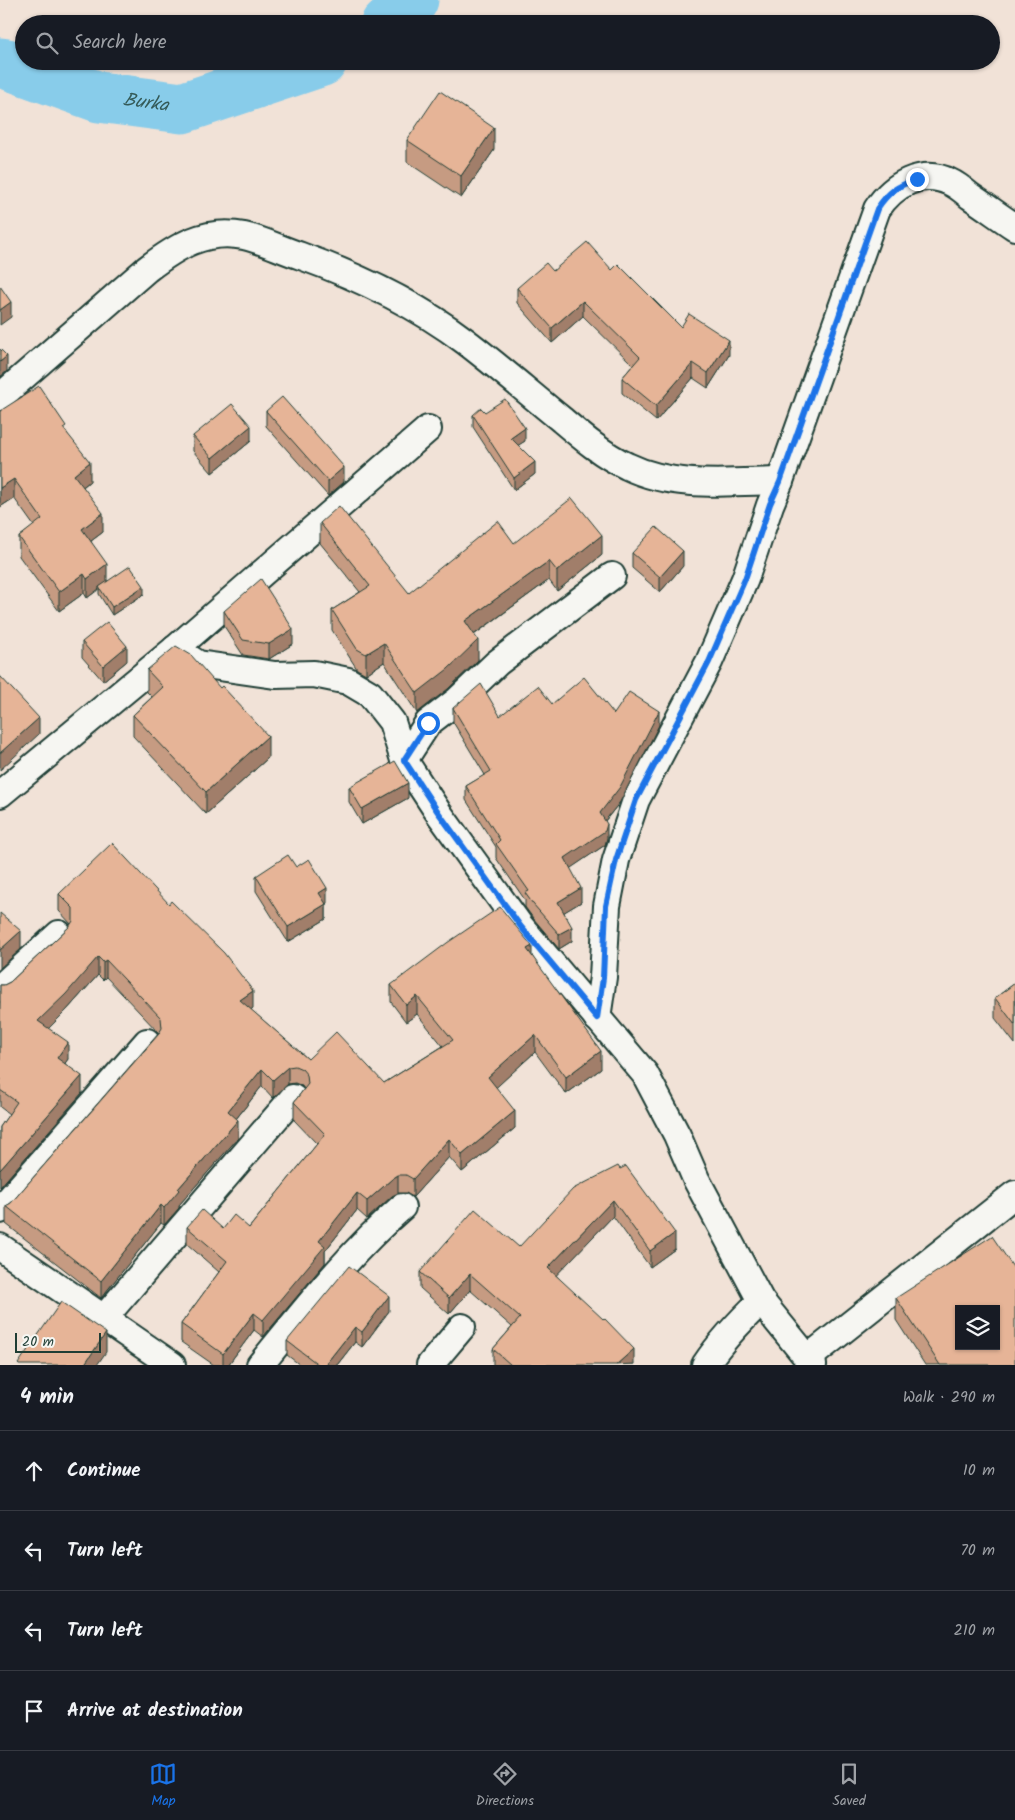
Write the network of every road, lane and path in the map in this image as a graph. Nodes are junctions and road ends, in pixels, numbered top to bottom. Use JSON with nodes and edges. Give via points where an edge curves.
{"nodes":[{"id":1,"x":1015,"y":227,"type":"edge"},
{"id":2,"x":0,"y":397,"type":"edge"},
{"id":3,"x":428,"y":429,"type":"dead end"},
{"id":4,"x":780,"y":482,"type":"junction"},
{"id":5,"x":612,"y":576,"type":"dead end"},
{"id":6,"x":175,"y":649,"type":"junction"},
{"id":7,"x":404,"y":760,"type":"junction"},
{"id":8,"x":0,"y":794,"type":"edge"},
{"id":9,"x":59,"y":934,"type":"edge"},
{"id":10,"x":0,"y":988,"type":"edge"},
{"id":11,"x":597,"y":1018,"type":"junction"},
{"id":12,"x":148,"y":1042,"type":"dead end"},
{"id":13,"x":293,"y":1098,"type":"dead end"},
{"id":14,"x":1015,"y":1194,"type":"edge"},
{"id":15,"x":402,"y":1207,"type":"dead end"},
{"id":16,"x":0,"y":1210,"type":"edge"},
{"id":17,"x":0,"y":1247,"type":"edge"},
{"id":18,"x":761,"y":1301,"type":"junction"},
{"id":19,"x":103,"y":1318,"type":"junction"},
{"id":20,"x":462,"y":1327,"type":"dead end"},
{"id":21,"x":810,"y":1362,"type":"edge"},
{"id":22,"x":172,"y":1365,"type":"edge"},
{"id":23,"x":260,"y":1365,"type":"edge"},
{"id":24,"x":430,"y":1365,"type":"edge"},
{"id":25,"x":705,"y":1365,"type":"edge"}],
"edges":[{"from":1,"to":4,"type":"street","via":[[950,182],[933,178],[900,184],[885,197],[877,209]]},
{"from":2,"to":4,"type":"street","via":[[172,250],[194,240],[219,235],[243,236],[372,285],[422,312],[465,341],[591,444],[627,466],[662,478],[693,483]]},
{"from":3,"to":6,"type":"street"},
{"from":4,"to":11,"type":"street","via":[[745,579],[709,662],[636,800],[616,860],[606,906],[603,978]]},
{"from":5,"to":7,"type":"street","via":[[497,663],[428,723]]},
{"from":6,"to":7,"type":"street","via":[[198,664],[275,675],[314,674],[348,681],[370,694],[392,722]]},
{"from":6,"to":8,"type":"street"},
{"from":7,"to":11,"type":"street","via":[[521,927]]},
{"from":9,"to":10,"type":"street"},
{"from":11,"to":18,"type":"street","via":[[645,1074]]},
{"from":12,"to":16,"type":"street"},
{"from":13,"to":19,"type":"street"},
{"from":14,"to":21,"type":"street"},
{"from":15,"to":23,"type":"street","via":[[338,1270]]},
{"from":17,"to":19,"type":"street"},
{"from":18,"to":21,"type":"street"},
{"from":18,"to":25,"type":"street","via":[[732,1329]]},
{"from":19,"to":22,"type":"street"},
{"from":20,"to":24,"type":"street"}]}
